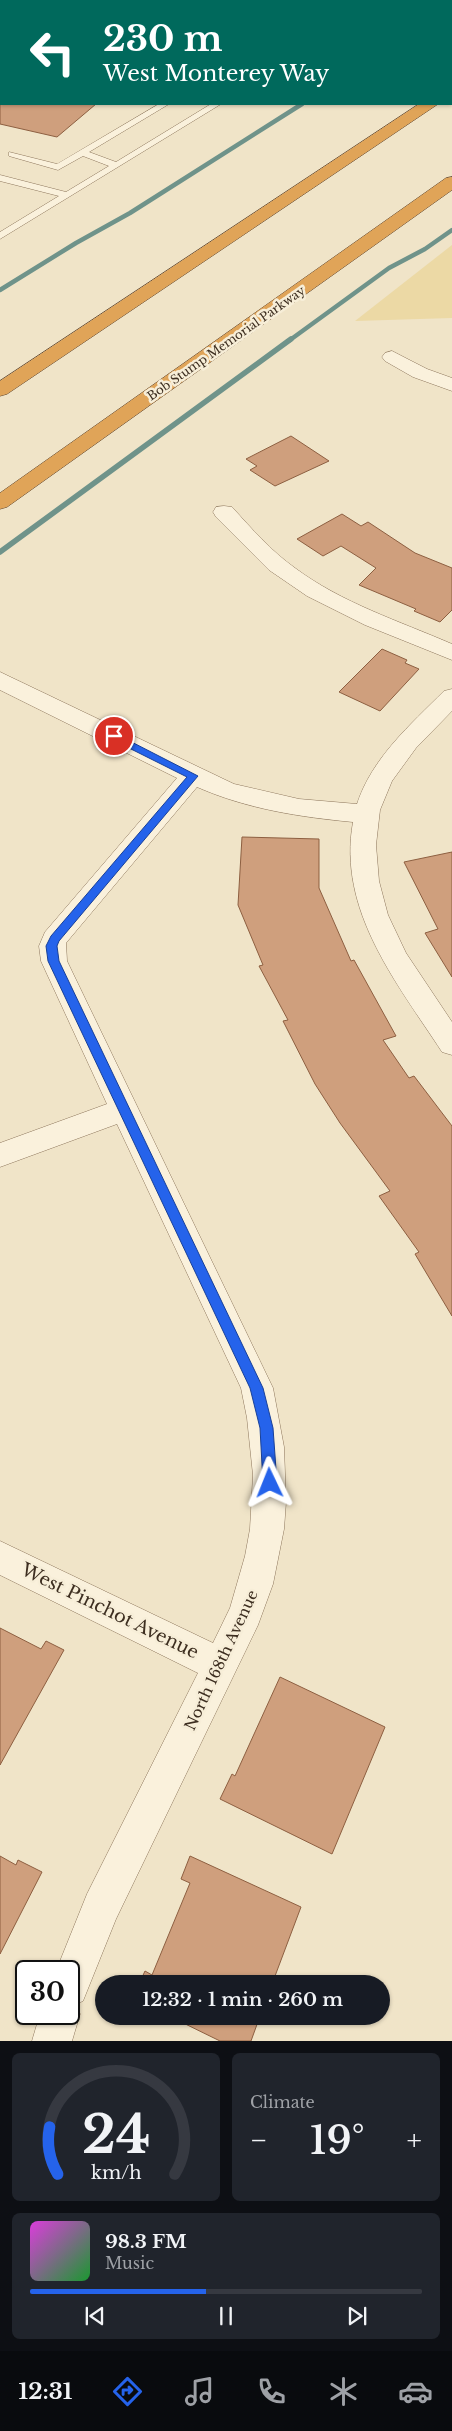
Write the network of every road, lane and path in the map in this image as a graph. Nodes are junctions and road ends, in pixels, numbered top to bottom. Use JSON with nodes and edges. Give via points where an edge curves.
{"nodes":[{"id":1,"x":163,"y":105,"type":"edge"},
{"id":2,"x":216,"y":105,"type":"edge"},
{"id":3,"x":428,"y":105,"type":"edge"},
{"id":4,"x":82,"y":153,"type":"junction"},
{"id":5,"x":12,"y":154,"type":"dead end"},
{"id":6,"x":116,"y":165,"type":"junction"},
{"id":7,"x":0,"y":178,"type":"edge"},
{"id":8,"x":452,"y":182,"type":"edge"},
{"id":9,"x":67,"y":195,"type":"junction"},
{"id":10,"x":0,"y":236,"type":"edge"},
{"id":11,"x":392,"y":357,"type":"dead end"},
{"id":12,"x":43,"y":360,"type":"junction"},
{"id":13,"x":0,"y":384,"type":"edge"},
{"id":14,"x":452,"y":385,"type":"edge"},
{"id":15,"x":0,"y":390,"type":"edge"},
{"id":16,"x":0,"y":503,"type":"edge"},
{"id":17,"x":224,"y":512,"type":"dead end"},
{"id":18,"x":452,"y":654,"type":"edge"},
{"id":19,"x":0,"y":680,"type":"edge"},
{"id":20,"x":452,"y":697,"type":"edge"},
{"id":21,"x":193,"y":776,"type":"junction"},
{"id":22,"x":367,"y":814,"type":"junction"},
{"id":23,"x":452,"y":1044,"type":"edge"},
{"id":24,"x":125,"y":1109,"type":"junction"},
{"id":25,"x":0,"y":1155,"type":"edge"},
{"id":26,"x":0,"y":1557,"type":"edge"},
{"id":27,"x":221,"y":1666,"type":"junction"},
{"id":28,"x":80,"y":1960,"type":"edge"},
{"id":29,"x":57,"y":2025,"type":"edge"},
{"id":30,"x":52,"y":2041,"type":"edge"}],
"edges":[{"from":1,"to":4,"type":"lane"},
{"from":2,"to":6,"type":"lane"},
{"from":3,"to":12,"type":"highway"},
{"from":4,"to":5,"type":"lane","via":[[58,167]]},
{"from":4,"to":6,"type":"lane"},
{"from":6,"to":9,"type":"lane"},
{"from":7,"to":9,"type":"lane"},
{"from":8,"to":16,"type":"highway","name":"Bob Stump Memorial Parkway"},
{"from":9,"to":10,"type":"lane"},
{"from":11,"to":14,"type":"street","via":[[420,373]]},
{"from":12,"to":13,"type":"highway"},
{"from":12,"to":15,"type":"highway"},
{"from":17,"to":18,"type":"street","via":[[265,555],[297,580]]},
{"from":19,"to":21,"type":"street"},
{"from":20,"to":22,"type":"street","via":[[395,758],[373,793]]},
{"from":21,"to":22,"type":"street","via":[[228,791],[274,803]]},
{"from":21,"to":24,"type":"street","name":"North 168th Avenue","via":[[54,939],[52,946],[54,961]]},
{"from":22,"to":23,"type":"street","via":[[364,842],[366,873],[381,931]]},
{"from":24,"to":25,"type":"street"},
{"from":24,"to":27,"type":"street","name":"North 168th Avenue","via":[[246,1363],[257,1388],[266,1428],[270,1464],[267,1539],[260,1576]]},
{"from":26,"to":27,"type":"street","name":"West Pinchot Avenue"},
{"from":27,"to":28,"type":"street","name":"North 168th Avenue","via":[[101,1908]]},
{"from":29,"to":30,"type":"street"}]}
